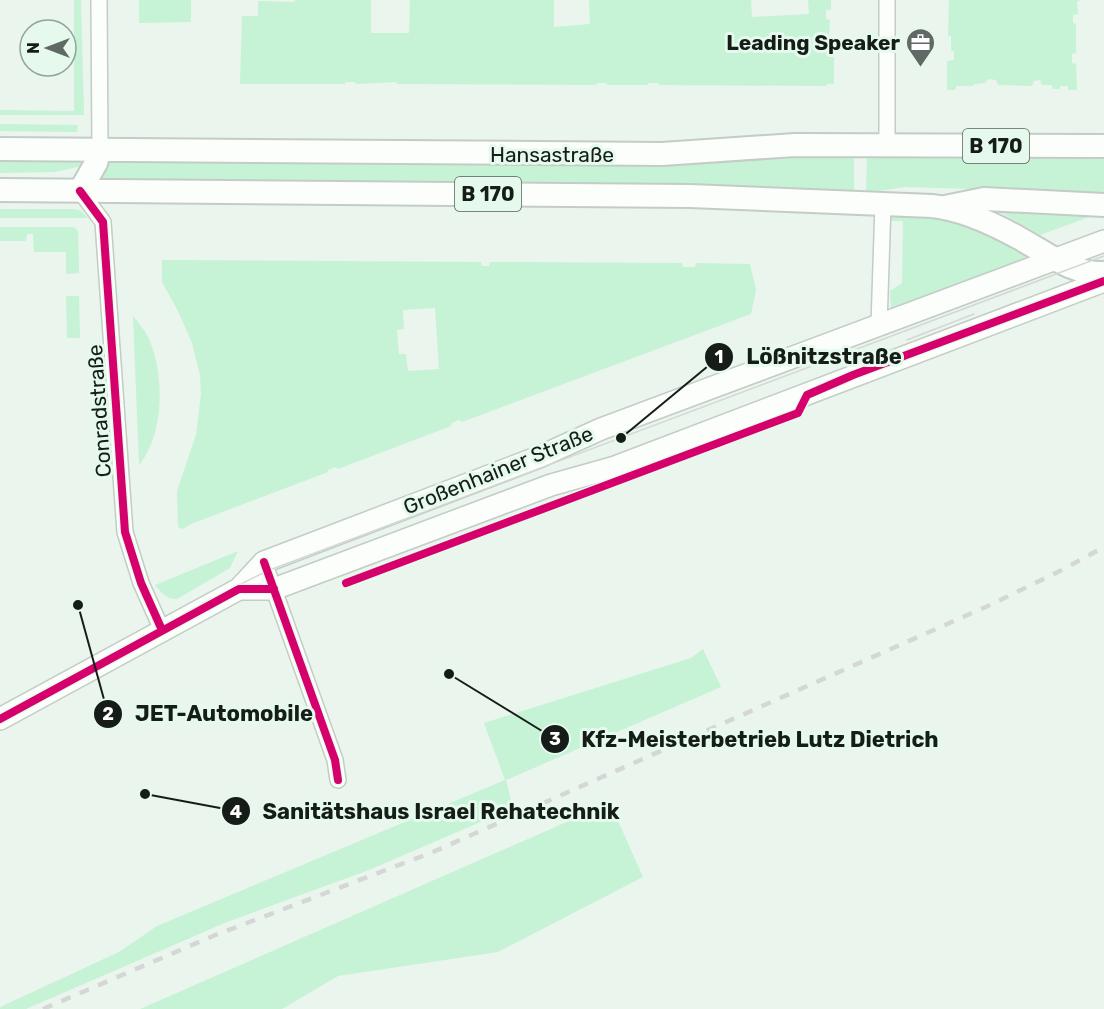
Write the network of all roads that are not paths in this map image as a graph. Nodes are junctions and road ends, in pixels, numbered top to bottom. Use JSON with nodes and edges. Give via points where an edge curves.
{"nodes":[{"id":1,"x":99,"y":0,"type":"edge"},
{"id":2,"x":887,"y":0,"type":"edge"},
{"id":3,"x":887,"y":136,"type":"junction"},
{"id":4,"x":1104,"y":146,"type":"edge"},
{"id":5,"x":0,"y":149,"type":"edge"},
{"id":6,"x":100,"y":150,"type":"junction"},
{"id":7,"x":0,"y":190,"type":"edge"},
{"id":8,"x":80,"y":191,"type":"junction"},
{"id":9,"x":884,"y":204,"type":"junction"},
{"id":10,"x":1104,"y":205,"type":"edge"},
{"id":11,"x":944,"y":207,"type":"junction"},
{"id":12,"x":1104,"y":242,"type":"edge"},
{"id":13,"x":1053,"y":260,"type":"junction"},
{"id":14,"x":1104,"y":273,"type":"edge"},
{"id":15,"x":1104,"y":281,"type":"edge"},
{"id":16,"x":879,"y":326,"type":"junction"},
{"id":17,"x":264,"y":562,"type":"junction"},
{"id":18,"x":239,"y":589,"type":"junction"},
{"id":19,"x":274,"y":589,"type":"junction"},
{"id":20,"x":162,"y":630,"type":"junction"},
{"id":21,"x":0,"y":719,"type":"edge"},
{"id":22,"x":338,"y":780,"type":"dead end"}],
"edges":[{"from":1,"to":6,"type":"street"},
{"from":2,"to":3,"type":"street"},
{"from":3,"to":4,"type":"main road","name":"Hansastraße","number":"B 170"},
{"from":3,"to":6,"type":"main road","name":"Hansastraße","number":"B 170","via":[[662,154]]},
{"from":5,"to":6,"type":"main road","name":"Hansastraße","number":"B 170"},
{"from":6,"to":8,"type":"main road"},
{"from":7,"to":8,"type":"main road","name":"Hansastraße","number":"B 170"},
{"from":8,"to":9,"type":"main road","name":"Hansastraße","number":"B 170","via":[[690,196]]},
{"from":8,"to":20,"type":"street","name":"Conradstraße","via":[[104,222],[125,532],[141,583]]},
{"from":9,"to":11,"type":"main road","name":"Hansastraße","number":"B 170"},
{"from":9,"to":16,"type":"street"},
{"from":10,"to":11,"type":"main road","via":[[984,199]]},
{"from":11,"to":13,"type":"main road","name":"Hansastraße","number":"B 170","via":[[999,228]]},
{"from":12,"to":13,"type":"main road","name":"Großenhainer Straße"},
{"from":13,"to":14,"type":"main road","name":"Hansastraße","number":"B 170","via":[[1086,272]]},
{"from":13,"to":16,"type":"main road","name":"Großenhainer Straße"},
{"from":15,"to":19,"type":"main road","name":"Großenhainer Straße","via":[[615,467],[551,485]]},
{"from":16,"to":17,"type":"main road","name":"Großenhainer Straße","via":[[601,429],[539,457]]},
{"from":17,"to":18,"type":"main road","name":"Großenhainer Straße"},
{"from":17,"to":19,"type":"street"},
{"from":18,"to":19,"type":"main road","name":"Großenhainer Straße"},
{"from":18,"to":20,"type":"main road","name":"Großenhainer Straße"},
{"from":19,"to":22,"type":"street","via":[[335,760]]},
{"from":20,"to":21,"type":"main road","name":"Großenhainer Straße"}]}
